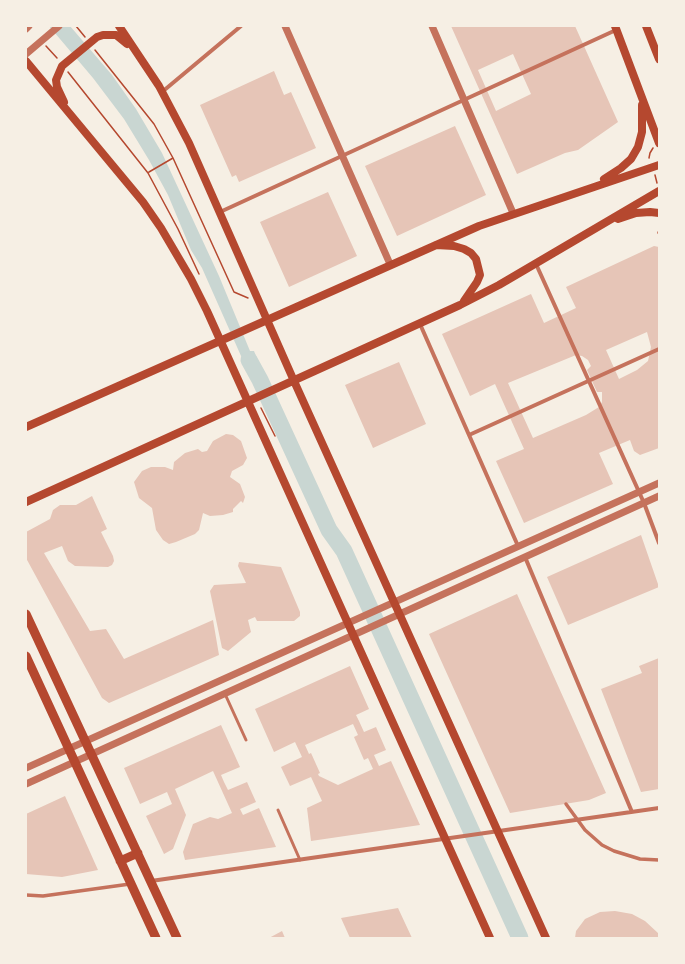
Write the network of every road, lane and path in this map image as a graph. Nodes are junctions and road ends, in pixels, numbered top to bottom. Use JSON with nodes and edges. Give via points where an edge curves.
{"nodes":[{"id":1,"x":29,"y":26,"type":"edge"},
{"id":2,"x":59,"y":26,"type":"edge"},
{"id":3,"x":76,"y":26,"type":"edge"},
{"id":4,"x":119,"y":26,"type":"edge"},
{"id":5,"x":241,"y":26,"type":"edge"},
{"id":6,"x":286,"y":26,"type":"edge"},
{"id":7,"x":432,"y":26,"type":"edge"},
{"id":8,"x":646,"y":26,"type":"edge"},
{"id":9,"x":616,"y":28,"type":"edge"},
{"id":10,"x":26,"y":29,"type":"edge"},
{"id":11,"x":85,"y":38,"type":"dead end"},
{"id":12,"x":90,"y":44,"type":"dead end"},
{"id":13,"x":26,"y":54,"type":"edge"},
{"id":14,"x":659,"y":59,"type":"edge"},
{"id":15,"x":26,"y":61,"type":"edge"},
{"id":16,"x":142,"y":61,"type":"junction"},
{"id":17,"x":162,"y":92,"type":"junction"},
{"id":18,"x":640,"y":92,"type":"junction"},
{"id":19,"x":464,"y":100,"type":"junction"},
{"id":20,"x":76,"y":122,"type":"junction"},
{"id":21,"x":659,"y":143,"type":"edge"},
{"id":22,"x":342,"y":156,"type":"junction"},
{"id":23,"x":173,"y":158,"type":"junction"},
{"id":24,"x":659,"y":165,"type":"edge"},
{"id":25,"x":148,"y":173,"type":"dead end"},
{"id":26,"x":592,"y":186,"type":"junction"},
{"id":27,"x":659,"y":191,"type":"edge"},
{"id":28,"x":220,"y":212,"type":"junction"},
{"id":29,"x":513,"y":213,"type":"junction"},
{"id":30,"x":659,"y":213,"type":"edge"},
{"id":31,"x":596,"y":227,"type":"junction"},
{"id":32,"x":659,"y":230,"type":"edge"},
{"id":33,"x":658,"y":233,"type":"dead end"},
{"id":34,"x":431,"y":245,"type":"junction"},
{"id":35,"x":390,"y":264,"type":"junction"},
{"id":36,"x":536,"y":264,"type":"junction"},
{"id":37,"x":259,"y":302,"type":"junction"},
{"id":38,"x":460,"y":305,"type":"junction"},
{"id":39,"x":267,"y":321,"type":"junction"},
{"id":40,"x":420,"y":324,"type":"junction"},
{"id":41,"x":223,"y":341,"type":"junction"},
{"id":42,"x":659,"y":349,"type":"edge"},
{"id":43,"x":589,"y":381,"type":"junction"},
{"id":44,"x":290,"y":382,"type":"junction"},
{"id":45,"x":250,"y":400,"type":"junction"},
{"id":46,"x":26,"y":427,"type":"edge"},
{"id":47,"x":469,"y":435,"type":"junction"},
{"id":48,"x":659,"y":483,"type":"edge"},
{"id":49,"x":639,"y":492,"type":"junction"},
{"id":50,"x":659,"y":496,"type":"edge"},
{"id":51,"x":26,"y":502,"type":"edge"},
{"id":52,"x":644,"y":503,"type":"junction"},
{"id":53,"x":659,"y":543,"type":"edge"},
{"id":54,"x":518,"y":546,"type":"junction"},
{"id":55,"x":525,"y":556,"type":"junction"},
{"id":56,"x":395,"y":602,"type":"junction"},
{"id":57,"x":401,"y":613,"type":"junction"},
{"id":58,"x":26,"y":614,"type":"edge"},
{"id":59,"x":351,"y":621,"type":"junction"},
{"id":60,"x":353,"y":635,"type":"junction"},
{"id":61,"x":26,"y":656,"type":"edge"},
{"id":62,"x":225,"y":692,"type":"junction"},
{"id":63,"x":86,"y":740,"type":"junction"},
{"id":64,"x":246,"y":740,"type":"dead end"},
{"id":65,"x":68,"y":748,"type":"junction"},
{"id":66,"x":92,"y":754,"type":"junction"},
{"id":67,"x":74,"y":762,"type":"junction"},
{"id":68,"x":26,"y":768,"type":"edge"},
{"id":69,"x":26,"y":784,"type":"edge"},
{"id":70,"x":566,"y":804,"type":"dead end"},
{"id":71,"x":659,"y":808,"type":"edge"},
{"id":72,"x":278,"y":810,"type":"dead end"},
{"id":73,"x":632,"y":812,"type":"junction"},
{"id":74,"x":496,"y":831,"type":"junction"},
{"id":75,"x":445,"y":839,"type":"junction"},
{"id":76,"x":138,"y":853,"type":"junction"},
{"id":77,"x":300,"y":860,"type":"junction"},
{"id":78,"x":659,"y":860,"type":"edge"},
{"id":79,"x":120,"y":861,"type":"junction"},
{"id":80,"x":150,"y":881,"type":"junction"},
{"id":81,"x":131,"y":884,"type":"junction"},
{"id":82,"x":26,"y":895,"type":"edge"},
{"id":83,"x":156,"y":938,"type":"edge"},
{"id":84,"x":177,"y":938,"type":"edge"},
{"id":85,"x":490,"y":938,"type":"edge"},
{"id":86,"x":546,"y":938,"type":"edge"}],
"edges":[{"from":1,"to":10,"type":"street"},
{"from":2,"to":13,"type":"street"},
{"from":3,"to":11,"type":"path"},
{"from":4,"to":16,"type":"main road"},
{"from":5,"to":17,"type":"street"},
{"from":6,"to":22,"type":"street"},
{"from":7,"to":19,"type":"street"},
{"from":8,"to":14,"type":"main road"},
{"from":9,"to":18,"type":"main road"},
{"from":9,"to":19,"type":"street"},
{"from":12,"to":23,"type":"path","via":[[154,124]]},
{"from":15,"to":20,"type":"main road"},
{"from":16,"to":17,"type":"main road"},
{"from":16,"to":20,"type":"main road","via":[[122,38],[109,34],[97,37],[62,66],[56,80],[60,95]]},
{"from":17,"to":28,"type":"main road","via":[[189,143]]},
{"from":18,"to":21,"type":"main road"},
{"from":18,"to":26,"type":"main road","via":[[643,117],[638,147],[631,159],[621,168]]},
{"from":19,"to":22,"type":"street"},
{"from":19,"to":29,"type":"street"},
{"from":20,"to":41,"type":"main road","via":[[143,202],[161,228]]},
{"from":22,"to":28,"type":"street"},
{"from":22,"to":35,"type":"street"},
{"from":23,"to":25,"type":"path"},
{"from":23,"to":37,"type":"path","via":[[234,292]]},
{"from":24,"to":26,"type":"main road"},
{"from":26,"to":29,"type":"main road"},
{"from":27,"to":31,"type":"main road"},
{"from":28,"to":37,"type":"main road"},
{"from":29,"to":34,"type":"main road"},
{"from":30,"to":31,"type":"main road","via":[[636,213]]},
{"from":31,"to":36,"type":"main road"},
{"from":32,"to":33,"type":"path"},
{"from":34,"to":35,"type":"main road"},
{"from":34,"to":38,"type":"main road","via":[[464,248],[476,259],[480,274]]},
{"from":35,"to":39,"type":"main road"},
{"from":36,"to":38,"type":"main road"},
{"from":36,"to":43,"type":"street"},
{"from":37,"to":39,"type":"main road"},
{"from":38,"to":40,"type":"main road"},
{"from":39,"to":41,"type":"main road"},
{"from":39,"to":44,"type":"main road"},
{"from":40,"to":44,"type":"main road"},
{"from":40,"to":47,"type":"street"},
{"from":41,"to":45,"type":"main road"},
{"from":41,"to":46,"type":"main road"},
{"from":42,"to":43,"type":"street"},
{"from":43,"to":47,"type":"street"},
{"from":43,"to":49,"type":"street"},
{"from":44,"to":45,"type":"main road"},
{"from":44,"to":56,"type":"main road"},
{"from":45,"to":51,"type":"main road"},
{"from":45,"to":59,"type":"main road"},
{"from":47,"to":54,"type":"street"},
{"from":48,"to":49,"type":"street"},
{"from":49,"to":52,"type":"street"},
{"from":49,"to":54,"type":"street"},
{"from":50,"to":52,"type":"street"},
{"from":52,"to":53,"type":"street"},
{"from":52,"to":55,"type":"street"},
{"from":54,"to":56,"type":"street"},
{"from":55,"to":57,"type":"street"},
{"from":55,"to":73,"type":"street"},
{"from":56,"to":57,"type":"main road"},
{"from":56,"to":59,"type":"street"},
{"from":57,"to":60,"type":"street"},
{"from":57,"to":74,"type":"main road"},
{"from":58,"to":63,"type":"main road"},
{"from":59,"to":60,"type":"main road"},
{"from":59,"to":63,"type":"street"},
{"from":60,"to":62,"type":"street"},
{"from":60,"to":75,"type":"main road"},
{"from":61,"to":65,"type":"main road"},
{"from":62,"to":64,"type":"lane"},
{"from":62,"to":66,"type":"street"},
{"from":63,"to":65,"type":"street"},
{"from":63,"to":66,"type":"main road"},
{"from":65,"to":67,"type":"main road"},
{"from":65,"to":68,"type":"street"},
{"from":66,"to":67,"type":"street"},
{"from":66,"to":76,"type":"main road"},
{"from":67,"to":69,"type":"street"},
{"from":67,"to":79,"type":"main road"},
{"from":70,"to":78,"type":"street","via":[[582,826],[602,845],[633,857]]},
{"from":71,"to":73,"type":"street"},
{"from":72,"to":77,"type":"lane"},
{"from":73,"to":74,"type":"street"},
{"from":74,"to":75,"type":"street"},
{"from":74,"to":86,"type":"main road"},
{"from":75,"to":77,"type":"street"},
{"from":75,"to":85,"type":"main road"},
{"from":76,"to":79,"type":"main road"},
{"from":76,"to":80,"type":"main road"},
{"from":77,"to":80,"type":"street"},
{"from":79,"to":81,"type":"main road"},
{"from":80,"to":84,"type":"main road"},
{"from":81,"to":82,"type":"street","via":[[54,895]]},
{"from":81,"to":83,"type":"main road"}]}
